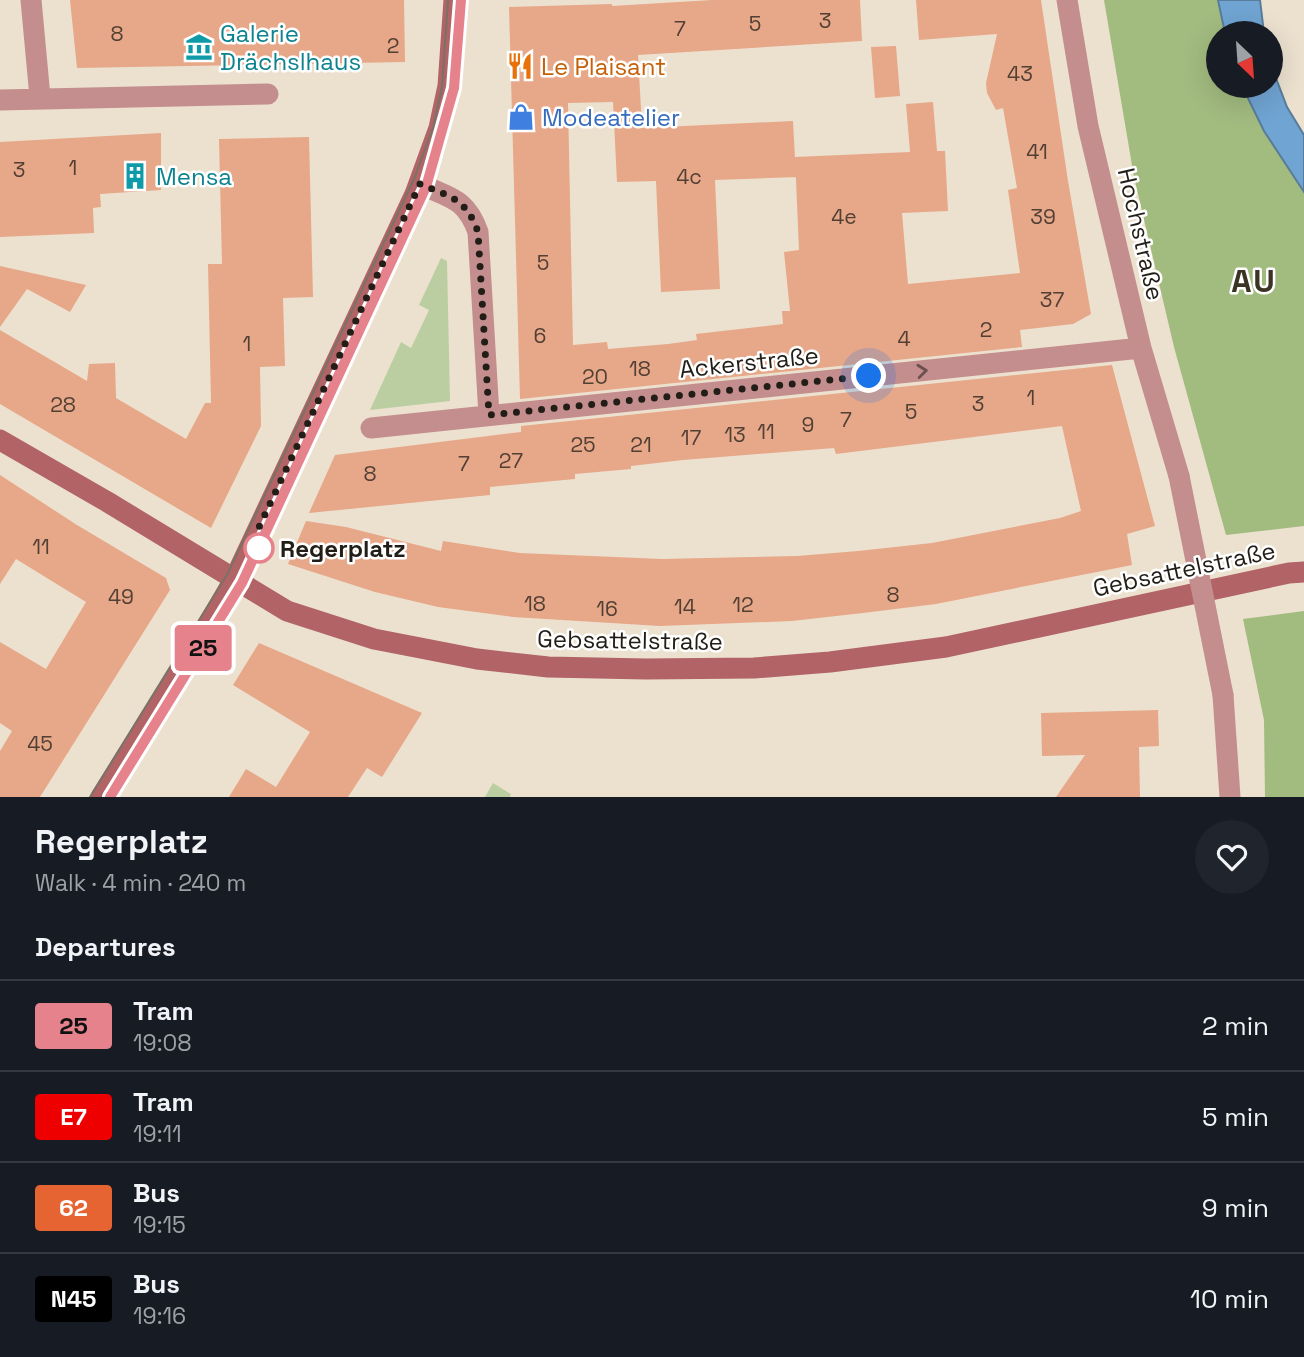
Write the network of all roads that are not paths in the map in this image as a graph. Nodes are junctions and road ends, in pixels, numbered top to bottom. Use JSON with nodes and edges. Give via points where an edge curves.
{"nodes":[{"id":1,"x":31,"y":0,"type":"edge"},
{"id":2,"x":454,"y":0,"type":"edge"},
{"id":3,"x":1067,"y":0,"type":"edge"},
{"id":4,"x":268,"y":94,"type":"dead end"},
{"id":5,"x":40,"y":97,"type":"junction"},
{"id":6,"x":0,"y":100,"type":"edge"},
{"id":7,"x":420,"y":184,"type":"junction"},
{"id":8,"x":1141,"y":348,"type":"junction"},
{"id":9,"x":489,"y":415,"type":"junction"},
{"id":10,"x":371,"y":428,"type":"dead end"},
{"id":11,"x":0,"y":440,"type":"edge"},
{"id":12,"x":1304,"y":572,"type":"edge"},
{"id":13,"x":235,"y":578,"type":"junction"},
{"id":14,"x":101,"y":797,"type":"edge"},
{"id":15,"x":1230,"y":797,"type":"edge"}],
"edges":[{"from":1,"to":5,"type":"street"},
{"from":2,"to":7,"type":"street","via":[[448,86]]},
{"from":3,"to":8,"type":"street","name":"Hochstraße","via":[[1088,126]]},
{"from":4,"to":5,"type":"street"},
{"from":5,"to":6,"type":"street"},
{"from":7,"to":9,"type":"street","via":[[464,205],[478,232]]},
{"from":7,"to":13,"type":"street"},
{"from":9,"to":8,"type":"street","name":"Ackerstraße","one_way":true},
{"from":8,"to":15,"type":"street","name":"Hochstraße","bridge":true,"via":[[1179,476],[1223,695]]},
{"from":9,"to":10,"type":"street"},
{"from":11,"to":13,"type":"street","name":"Gebsattelstraße"},
{"from":12,"to":13,"type":"street","name":"Gebsattelstraße","via":[[946,647],[807,664],[646,669],[548,667],[374,639],[287,611]]},
{"from":13,"to":14,"type":"street"}]}
